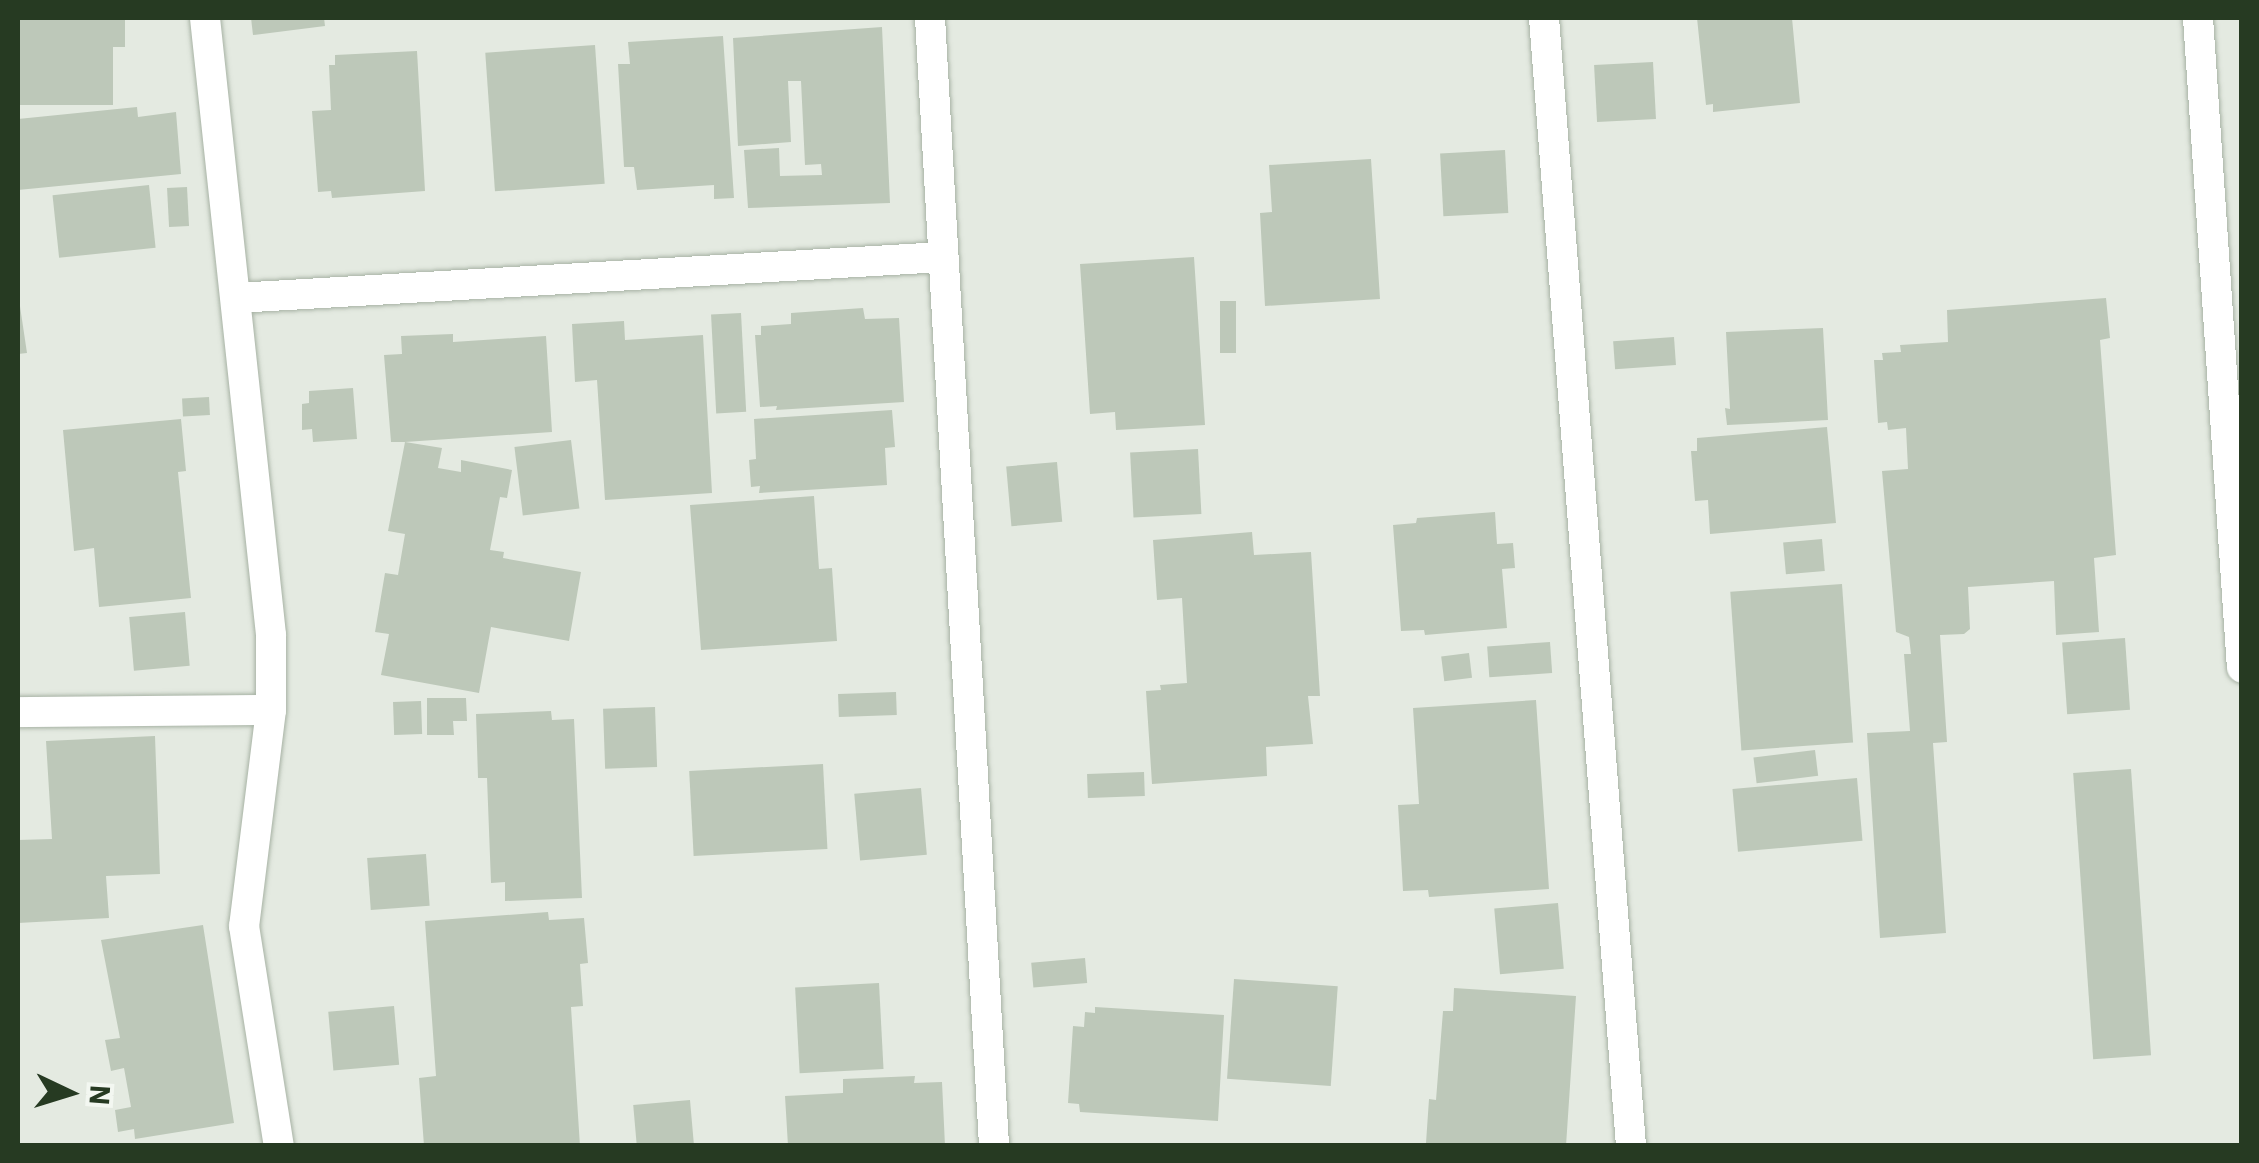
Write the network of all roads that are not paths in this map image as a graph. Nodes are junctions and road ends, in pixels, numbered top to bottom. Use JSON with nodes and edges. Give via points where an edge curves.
{"nodes":[{"id":1,"x":206,"y":18,"type":"edge"},
{"id":2,"x":930,"y":18,"type":"edge"},
{"id":3,"x":1544,"y":18,"type":"edge"},
{"id":4,"x":2198,"y":18,"type":"edge"},
{"id":5,"x":943,"y":257,"type":"junction"},
{"id":6,"x":236,"y":298,"type":"junction"},
{"id":7,"x":2242,"y":668,"type":"edge"},
{"id":8,"x":271,"y":710,"type":"junction"},
{"id":9,"x":18,"y":712,"type":"edge"},
{"id":10,"x":279,"y":1146,"type":"edge"},
{"id":11,"x":994,"y":1146,"type":"edge"},
{"id":12,"x":1631,"y":1146,"type":"edge"}],
"edges":[{"from":1,"to":6,"type":"street"},
{"from":2,"to":5,"type":"street"},
{"from":3,"to":12,"type":"street"},
{"from":4,"to":7,"type":"street"},
{"from":5,"to":6,"type":"street"},
{"from":5,"to":11,"type":"street"},
{"from":6,"to":8,"type":"street","via":[[272,635]]},
{"from":8,"to":9,"type":"street"},
{"from":8,"to":10,"type":"street","via":[[244,926]]}]}
